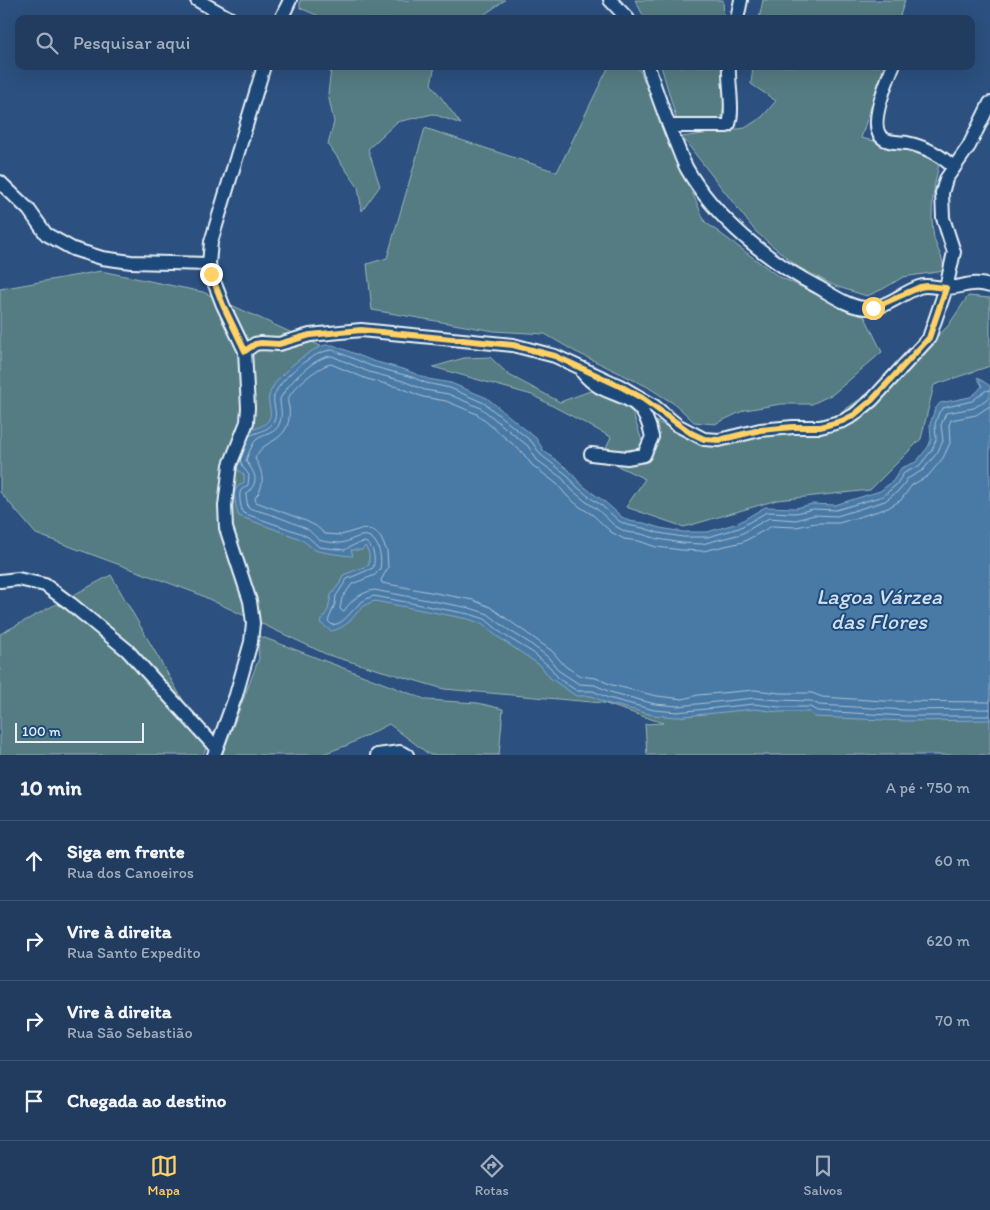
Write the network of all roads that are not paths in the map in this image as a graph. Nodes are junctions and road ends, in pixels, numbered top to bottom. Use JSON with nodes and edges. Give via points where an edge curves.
{"nodes":[{"id":1,"x":197,"y":0,"type":"edge"},
{"id":2,"x":290,"y":0,"type":"edge"},
{"id":3,"x":610,"y":0,"type":"edge"},
{"id":4,"x":741,"y":0,"type":"edge"},
{"id":5,"x":224,"y":15,"type":"edge"},
{"id":6,"x":283,"y":15,"type":"edge"},
{"id":7,"x":624,"y":15,"type":"edge"},
{"id":8,"x":738,"y":15,"type":"edge"},
{"id":9,"x":263,"y":70,"type":"edge"},
{"id":10,"x":649,"y":70,"type":"edge"},
{"id":11,"x":729,"y":70,"type":"edge"},
{"id":12,"x":891,"y":70,"type":"edge"},
{"id":13,"x":990,"y":103,"type":"edge"},
{"id":14,"x":669,"y":126,"type":"junction"},
{"id":15,"x":954,"y":168,"type":"junction"},
{"id":16,"x":0,"y":182,"type":"edge"},
{"id":17,"x":209,"y":264,"type":"junction"},
{"id":18,"x":990,"y":286,"type":"edge"},
{"id":19,"x":946,"y":288,"type":"junction"},
{"id":20,"x":245,"y":351,"type":"junction"},
{"id":21,"x":578,"y":367,"type":"junction"},
{"id":22,"x":591,"y":454,"type":"dead end"},
{"id":23,"x":0,"y":581,"type":"edge"},
{"id":24,"x":215,"y":752,"type":"edge"},
{"id":25,"x":377,"y":755,"type":"edge"},
{"id":26,"x":407,"y":755,"type":"edge"}],
"edges":[{"from":1,"to":5,"type":"street"},
{"from":2,"to":6,"type":"street"},
{"from":3,"to":7,"type":"street"},
{"from":4,"to":8,"type":"street"},
{"from":9,"to":17,"type":"street","via":[[211,242]]},
{"from":10,"to":14,"type":"street"},
{"from":11,"to":14,"type":"street","via":[[729,124]]},
{"from":12,"to":15,"type":"street","via":[[878,111],[878,133],[882,139],[910,144],[942,156]]},
{"from":13,"to":15,"type":"street"},
{"from":14,"to":19,"type":"street","via":[[698,186],[726,219],[805,281],[850,304],[865,308],[884,304],[920,287]]},
{"from":15,"to":19,"type":"street","via":[[942,193],[943,218],[954,252]]},
{"from":16,"to":17,"type":"street","via":[[29,210],[46,234],[73,250],[131,262]]},
{"from":17,"to":20,"type":"street","via":[[223,305]]},
{"from":18,"to":19,"type":"street","via":[[975,283]]},
{"from":19,"to":21,"type":"street","via":[[929,338],[904,367],[854,415],[820,427],[760,430],[719,440],[704,439],[677,425],[642,398]]},
{"from":20,"to":21,"type":"street","via":[[255,344],[279,344],[310,335],[361,330],[513,345],[555,356]]},
{"from":20,"to":24,"type":"street","via":[[247,422],[230,465],[225,506],[226,528],[250,601],[253,623],[251,642]]},
{"from":21,"to":22,"type":"street","via":[[589,381],[638,406],[645,415],[652,437],[644,455],[627,458]]},
{"from":23,"to":24,"type":"street","via":[[18,579],[45,585],[71,604],[127,650]]},
{"from":25,"to":26,"type":"street","via":[[400,752]]}]}
